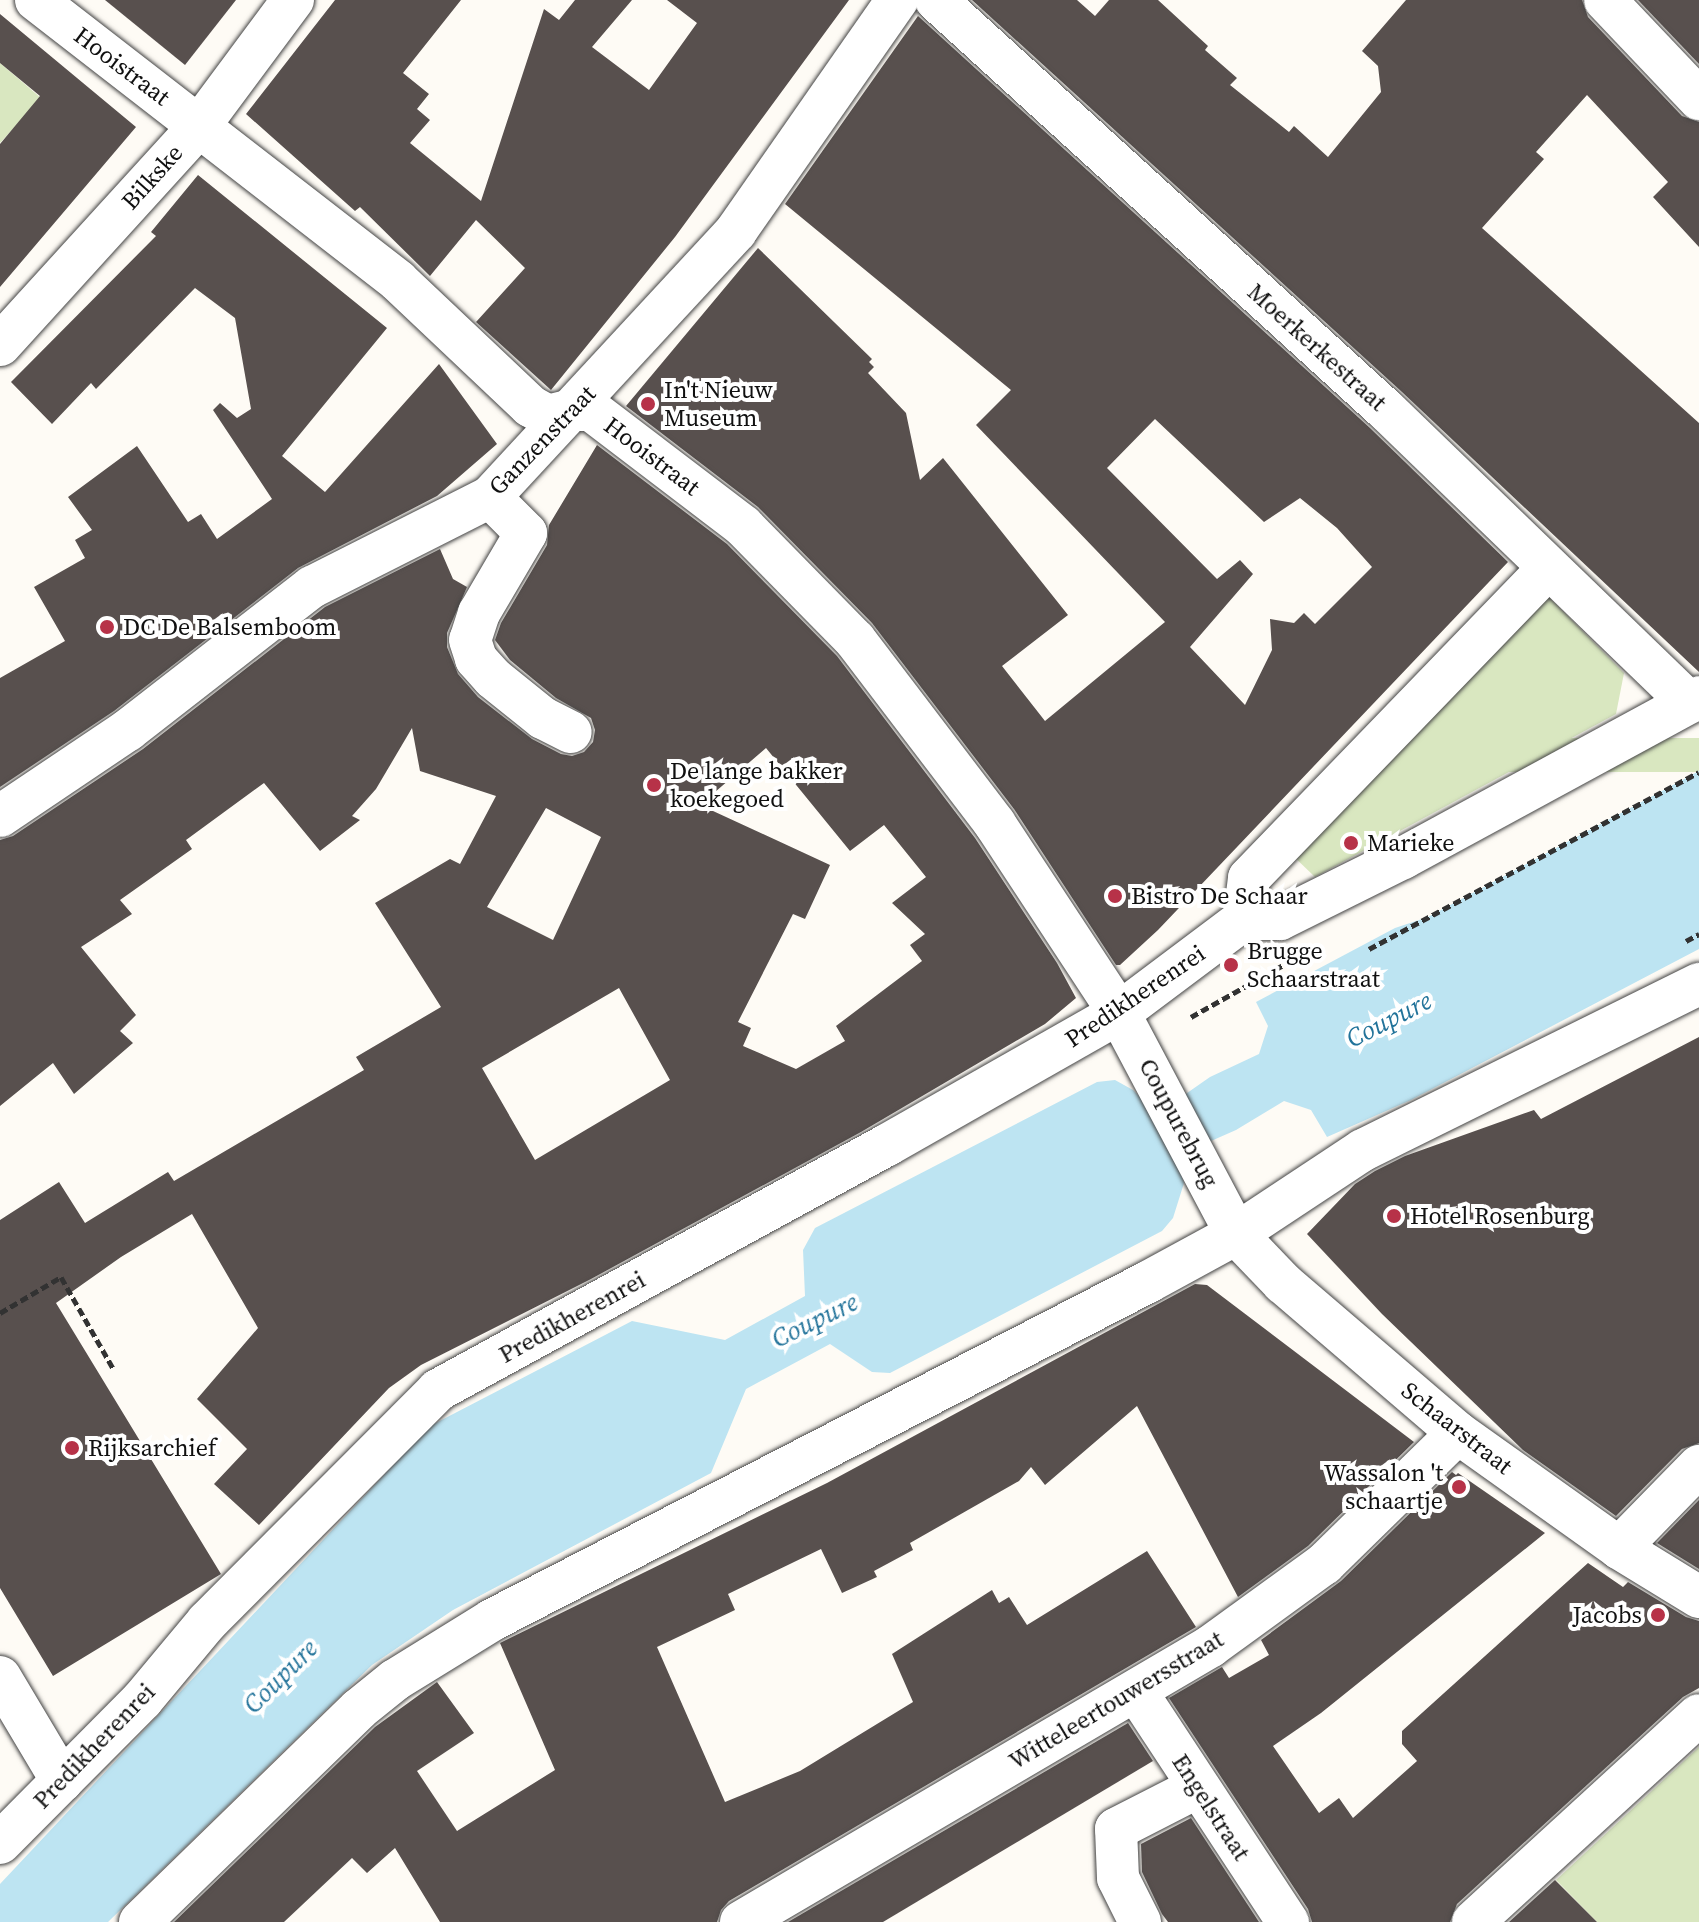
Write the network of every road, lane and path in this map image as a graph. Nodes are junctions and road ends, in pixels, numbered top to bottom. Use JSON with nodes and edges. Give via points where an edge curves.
{"nodes":[{"id":1,"x":36,"y":0,"type":"edge"},
{"id":2,"x":293,"y":0,"type":"edge"},
{"id":3,"x":897,"y":0,"type":"edge"},
{"id":4,"x":936,"y":0,"type":"edge"},
{"id":5,"x":1605,"y":0,"type":"edge"},
{"id":6,"x":1699,"y":99,"type":"edge"},
{"id":7,"x":200,"y":125,"type":"junction"},
{"id":8,"x":0,"y":345,"type":"edge"},
{"id":9,"x":572,"y":410,"type":"junction"},
{"id":10,"x":490,"y":497,"type":"junction"},
{"id":11,"x":1548,"y":568,"type":"junction"},
{"id":12,"x":1694,"y":700,"type":"edge"},
{"id":13,"x":571,"y":732,"type":"dead end"},
{"id":14,"x":1699,"y":772,"type":"edge"},
{"id":15,"x":0,"y":816,"type":"edge"},
{"id":16,"x":1244,"y":919,"type":"junction"},
{"id":17,"x":1369,"y":949,"type":"dead end"},
{"id":18,"x":1699,"y":984,"type":"edge"},
{"id":19,"x":1119,"y":1013,"type":"junction"},
{"id":20,"x":1227,"y":1216,"type":"junction"},
{"id":21,"x":0,"y":1313,"type":"edge"},
{"id":22,"x":113,"y":1368,"type":"dead end"},
{"id":23,"x":1458,"y":1433,"type":"junction"},
{"id":24,"x":1699,"y":1466,"type":"edge"},
{"id":25,"x":1619,"y":1548,"type":"junction"},
{"id":26,"x":1699,"y":1597,"type":"edge"},
{"id":27,"x":0,"y":1677,"type":"edge"},
{"id":28,"x":1136,"y":1691,"type":"junction"},
{"id":29,"x":1699,"y":1715,"type":"edge"},
{"id":30,"x":62,"y":1781,"type":"junction"},
{"id":31,"x":1198,"y":1787,"type":"junction"},
{"id":32,"x":0,"y":1843,"type":"edge"},
{"id":33,"x":140,"y":1922,"type":"edge"},
{"id":34,"x":741,"y":1922,"type":"edge"},
{"id":35,"x":1140,"y":1922,"type":"edge"},
{"id":36,"x":1288,"y":1922,"type":"edge"},
{"id":37,"x":1473,"y":1922,"type":"edge"}],
"edges":[{"from":1,"to":7,"type":"street","name":"Hooistraat"},
{"from":2,"to":7,"type":"street","name":"Bilkske"},
{"from":3,"to":9,"type":"street","name":"Ganzenstraat","via":[[736,231]]},
{"from":4,"to":11,"type":"street","name":"Moerkerkestraat","via":[[1386,410]]},
{"from":5,"to":6,"type":"street"},
{"from":7,"to":8,"type":"street","name":"Bilkske"},
{"from":7,"to":9,"type":"street","name":"Hooistraat","via":[[398,281],[530,406],[548,416]]},
{"from":9,"to":10,"type":"street","name":"Ganzenstraat"},
{"from":9,"to":19,"type":"street","name":"Hooistraat","via":[[591,410],[743,526],[855,640],[995,824]]},
{"from":10,"to":13,"type":"street","via":[[526,533],[479,613],[470,640],[476,659],[543,718]]},
{"from":10,"to":15,"type":"street","name":"Ganzenstraat","via":[[312,587],[128,730]]},
{"from":11,"to":12,"type":"street","name":"Moerkerkestraat"},
{"from":11,"to":16,"type":"street","via":[[1249,878]]},
{"from":12,"to":16,"type":"street","via":[[1280,919]]},
{"from":14,"to":17,"type":"path"},
{"from":16,"to":19,"type":"street","name":"Predikherenrei"},
{"from":18,"to":20,"type":"street"},
{"from":19,"to":20,"type":"street","name":"Coupurebrug"},
{"from":19,"to":30,"type":"street","name":"Predikherenrei","via":[[438,1390],[207,1622],[142,1700]]},
{"from":20,"to":23,"type":"street","name":"Schaarstraat","via":[[1283,1283]]},
{"from":20,"to":33,"type":"street","via":[[895,1416],[492,1620],[395,1680]]},
{"from":21,"to":22,"type":"path","via":[[61,1277]]},
{"from":23,"to":25,"type":"street","name":"Schaarstraat"},
{"from":23,"to":28,"type":"street","name":"Witteleertouwersstraat","via":[[1324,1564],[1211,1646]]},
{"from":24,"to":25,"type":"street"},
{"from":25,"to":26,"type":"street","name":"Schaarstraat"},
{"from":27,"to":30,"type":"street"},
{"from":28,"to":31,"type":"street","name":"Engelstraat"},
{"from":28,"to":34,"type":"street","name":"Witteleertouwersstraat"},
{"from":29,"to":37,"type":"street"},
{"from":30,"to":32,"type":"street","name":"Predikherenrei"},
{"from":31,"to":35,"type":"street","via":[[1116,1829],[1118,1878]]},
{"from":31,"to":36,"type":"street","name":"Engelstraat"}]}
